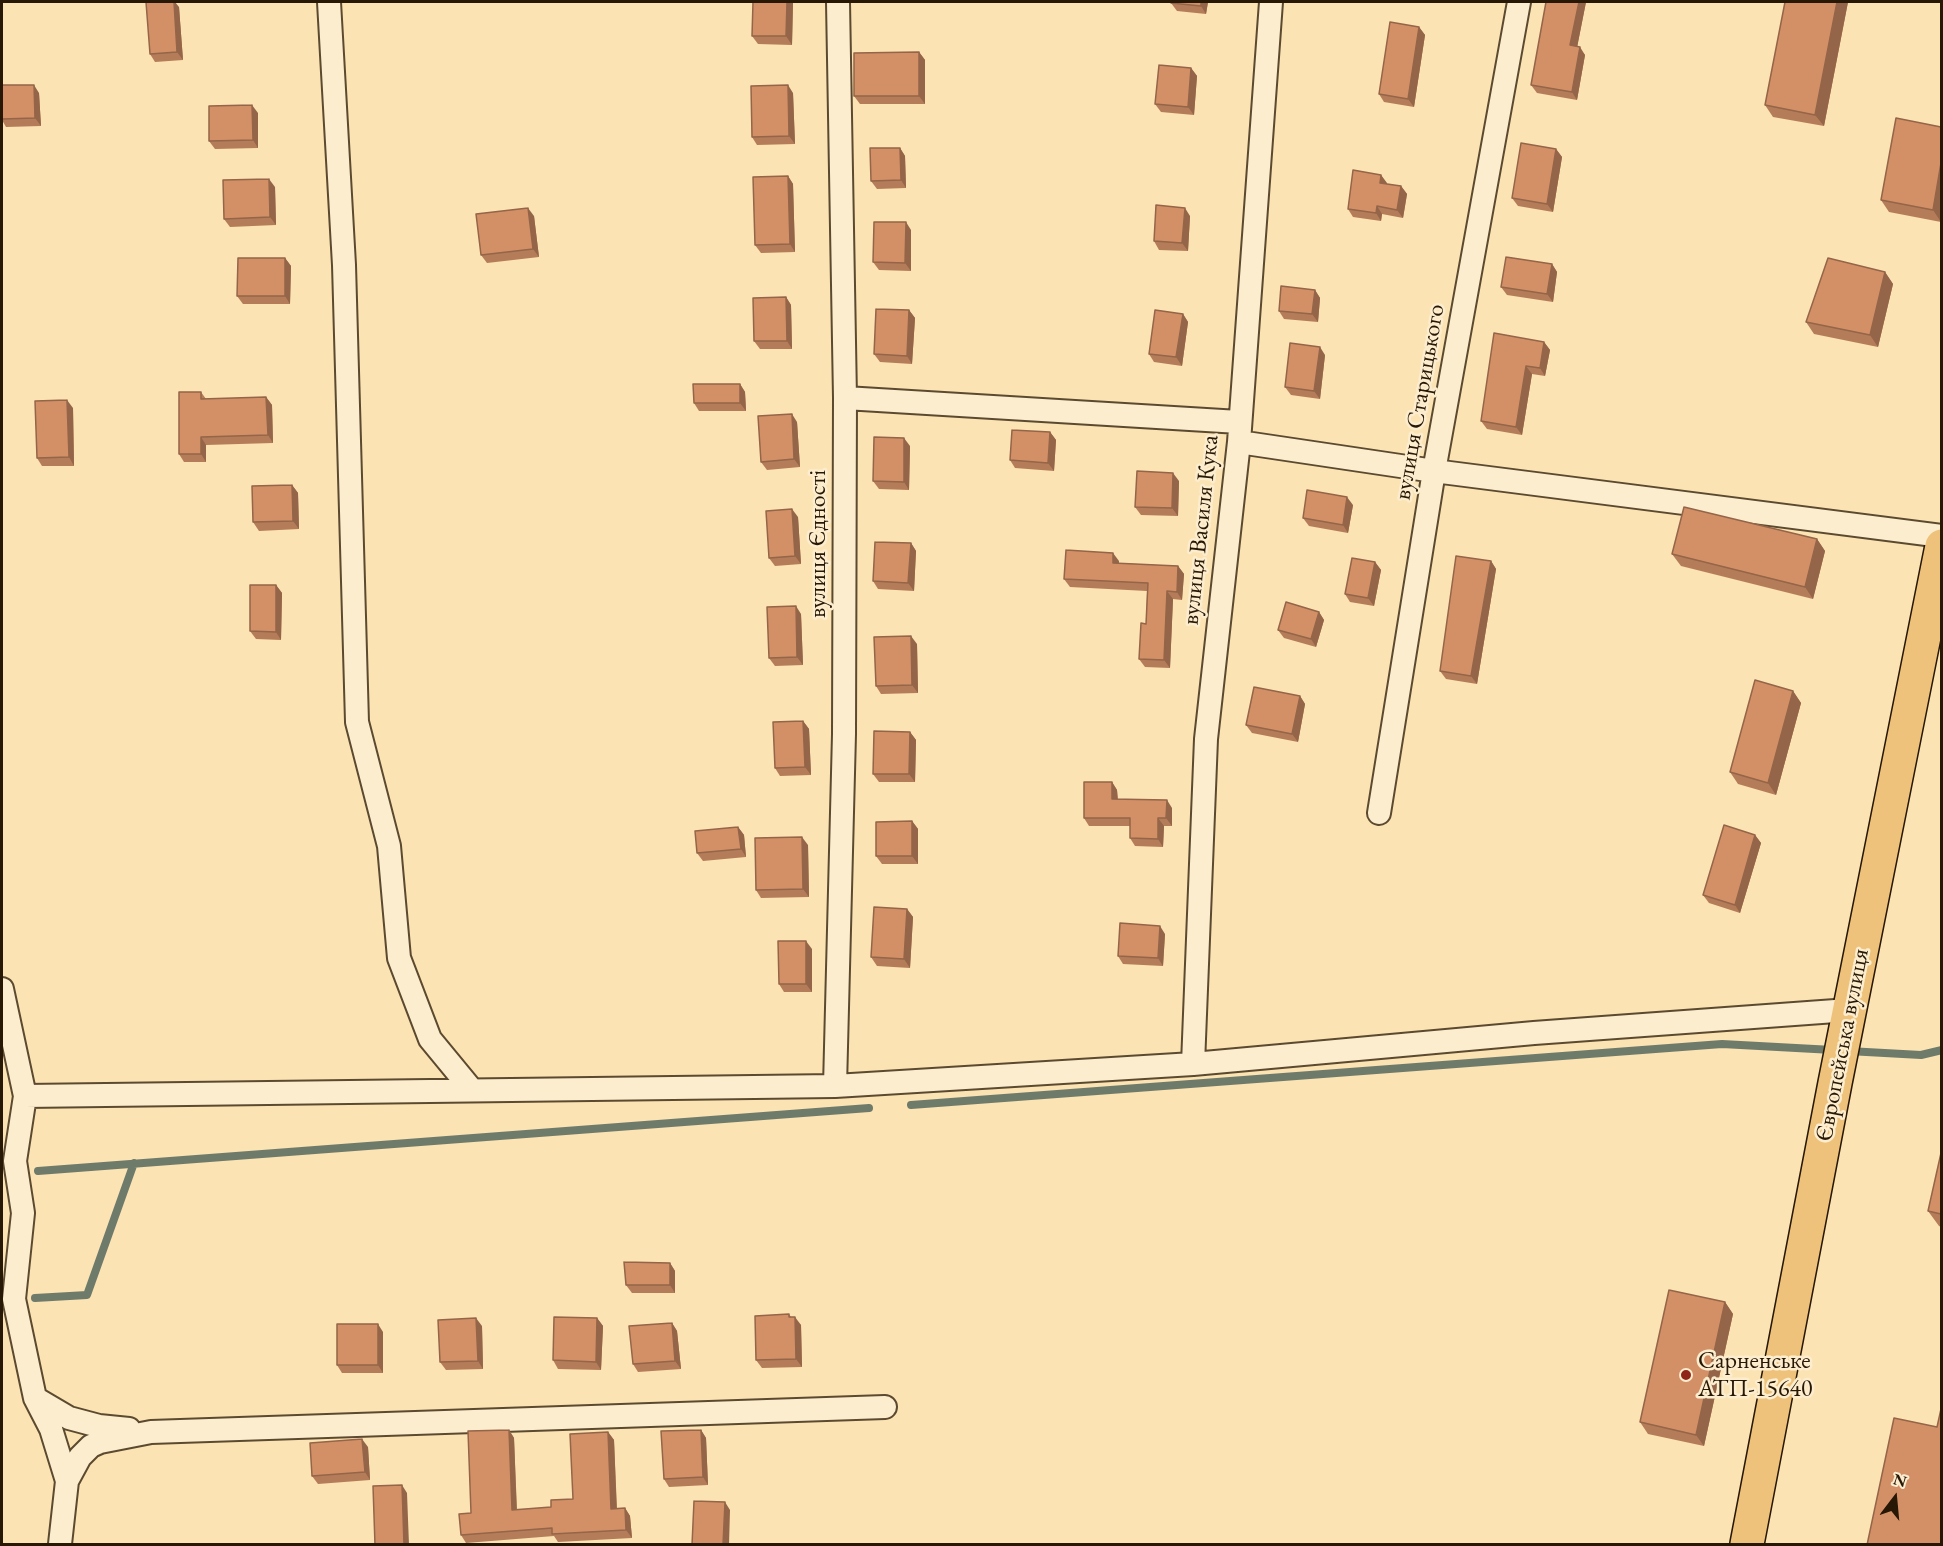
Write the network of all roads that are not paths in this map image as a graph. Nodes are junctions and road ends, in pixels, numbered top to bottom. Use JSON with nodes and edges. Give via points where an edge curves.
{"nodes":[{"id":1,"x":328,"y":2,"type":"edge"},
{"id":2,"x":838,"y":2,"type":"edge"},
{"id":3,"x":1271,"y":2,"type":"edge"},
{"id":4,"x":1519,"y":2,"type":"edge"},
{"id":5,"x":845,"y":398,"type":"junction"},
{"id":6,"x":1239,"y":432,"type":"junction"},
{"id":7,"x":1434,"y":471,"type":"junction"},
{"id":8,"x":1941,"y":536,"type":"edge"},
{"id":9,"x":1941,"y":546,"type":"edge"},
{"id":10,"x":1379,"y":813,"type":"dead end"},
{"id":11,"x":2,"y":989,"type":"edge"},
{"id":12,"x":1847,"y":1021,"type":"junction"},
{"id":13,"x":1193,"y":1064,"type":"junction"},
{"id":14,"x":835,"y":1086,"type":"junction"},
{"id":15,"x":472,"y":1090,"type":"junction"},
{"id":16,"x":25,"y":1096,"type":"junction"},
{"id":17,"x":36,"y":1398,"type":"junction"},
{"id":18,"x":885,"y":1407,"type":"dead end"},
{"id":19,"x":151,"y":1432,"type":"junction"},
{"id":20,"x":67,"y":1481,"type":"junction"},
{"id":21,"x":60,"y":1545,"type":"edge"},
{"id":22,"x":1747,"y":1545,"type":"edge"}],
"edges":[{"from":1,"to":15,"type":"street","via":[[344,265],[357,722],[389,846],[399,958],[430,1039]]},
{"from":2,"to":5,"type":"street","name":"вулиця Єдності"},
{"from":3,"to":6,"type":"street","name":"вулиця Василя Кука"},
{"from":4,"to":7,"type":"street","name":"вулиця Старицького"},
{"from":5,"to":6,"type":"street"},
{"from":5,"to":14,"type":"street","name":"вулиця Єдності","via":[[844,734]]},
{"from":6,"to":7,"type":"street"},
{"from":6,"to":13,"type":"street","name":"вулиця Василя Кука","via":[[1206,740]]},
{"from":7,"to":8,"type":"street"},
{"from":7,"to":10,"type":"street","name":"вулиця Старицького"},
{"from":9,"to":12,"type":"main road","name":"Європейська вулиця"},
{"from":11,"to":16,"type":"street"},
{"from":12,"to":13,"type":"street","via":[[1534,1033]]},
{"from":12,"to":22,"type":"main road","name":"Європейська вулиця"},
{"from":13,"to":14,"type":"street"},
{"from":14,"to":15,"type":"street"},
{"from":15,"to":16,"type":"street"},
{"from":16,"to":17,"type":"street","via":[[15,1161],[22,1224],[14,1299]]},
{"from":17,"to":19,"type":"street","via":[[69,1418]]},
{"from":17,"to":20,"type":"street","via":[[51,1429]]},
{"from":18,"to":19,"type":"street"},
{"from":19,"to":20,"type":"street","via":[[91,1446]]},
{"from":20,"to":21,"type":"street"}]}
